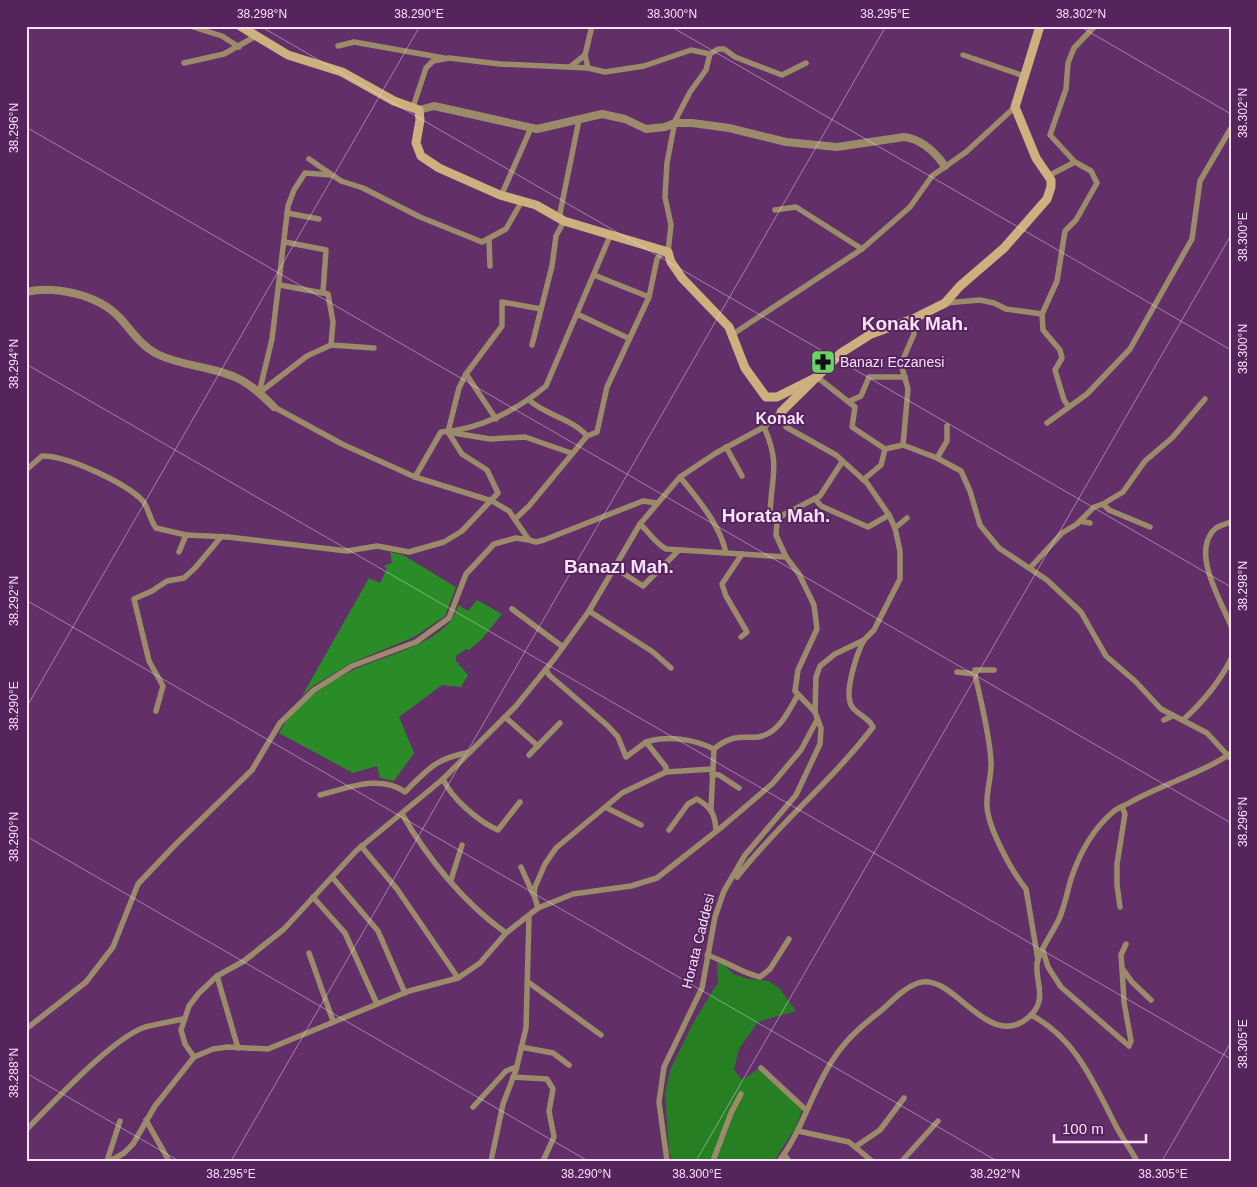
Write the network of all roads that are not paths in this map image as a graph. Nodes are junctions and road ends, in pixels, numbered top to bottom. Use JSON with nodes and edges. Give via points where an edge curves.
{"nodes":[{"id":1,"x":190,"y":26,"type":"edge"},
{"id":2,"x":240,"y":26,"type":"edge"},
{"id":3,"x":592,"y":26,"type":"edge"},
{"id":4,"x":1040,"y":26,"type":"edge"},
{"id":5,"x":1095,"y":26,"type":"edge"},
{"id":6,"x":256,"y":36,"type":"junction"},
{"id":7,"x":338,"y":46,"type":"dead end"},
{"id":8,"x":239,"y":47,"type":"junction"},
{"id":9,"x":710,"y":54,"type":"junction"},
{"id":10,"x":585,"y":55,"type":"junction"},
{"id":11,"x":962,"y":55,"type":"dead end"},
{"id":12,"x":448,"y":58,"type":"junction"},
{"id":13,"x":184,"y":63,"type":"dead end"},
{"id":14,"x":806,"y":63,"type":"dead end"},
{"id":15,"x":570,"y":68,"type":"junction"},
{"id":16,"x":588,"y":68,"type":"junction"},
{"id":17,"x":1024,"y":76,"type":"junction"},
{"id":18,"x":1015,"y":106,"type":"junction"},
{"id":19,"x":416,"y":109,"type":"junction"},
{"id":20,"x":579,"y":120,"type":"junction"},
{"id":21,"x":675,"y":123,"type":"junction"},
{"id":22,"x":532,"y":128,"type":"junction"},
{"id":23,"x":1231,"y":128,"type":"edge"},
{"id":24,"x":309,"y":159,"type":"dead end"},
{"id":25,"x":1075,"y":162,"type":"junction"},
{"id":26,"x":945,"y":166,"type":"junction"},
{"id":27,"x":331,"y":175,"type":"junction"},
{"id":28,"x":1048,"y":176,"type":"junction"},
{"id":29,"x":501,"y":196,"type":"junction"},
{"id":30,"x":522,"y":202,"type":"junction"},
{"id":31,"x":774,"y":210,"type":"dead end"},
{"id":32,"x":287,"y":213,"type":"junction"},
{"id":33,"x":319,"y":219,"type":"dead end"},
{"id":34,"x":562,"y":220,"type":"junction"},
{"id":35,"x":610,"y":236,"type":"junction"},
{"id":36,"x":489,"y":239,"type":"junction"},
{"id":37,"x":285,"y":242,"type":"junction"},
{"id":38,"x":862,"y":249,"type":"junction"},
{"id":39,"x":668,"y":252,"type":"junction"},
{"id":40,"x":490,"y":266,"type":"dead end"},
{"id":41,"x":594,"y":275,"type":"junction"},
{"id":42,"x":280,"y":285,"type":"junction"},
{"id":43,"x":26,"y":292,"type":"edge"},
{"id":44,"x":323,"y":292,"type":"junction"},
{"id":45,"x":649,"y":297,"type":"junction"},
{"id":46,"x":946,"y":303,"type":"junction"},
{"id":47,"x":541,"y":309,"type":"junction"},
{"id":48,"x":577,"y":314,"type":"junction"},
{"id":49,"x":1042,"y":314,"type":"junction"},
{"id":50,"x":913,"y":319,"type":"junction"},
{"id":51,"x":733,"y":334,"type":"junction"},
{"id":52,"x":628,"y":338,"type":"junction"},
{"id":53,"x":332,"y":344,"type":"junction"},
{"id":54,"x":532,"y":345,"type":"dead end"},
{"id":55,"x":374,"y":348,"type":"dead end"},
{"id":56,"x":466,"y":374,"type":"junction"},
{"id":57,"x":817,"y":377,"type":"junction"},
{"id":58,"x":906,"y":377,"type":"junction"},
{"id":59,"x":259,"y":393,"type":"junction"},
{"id":60,"x":1205,"y":399,"type":"dead end"},
{"id":61,"x":529,"y":400,"type":"junction"},
{"id":62,"x":850,"y":401,"type":"junction"},
{"id":63,"x":274,"y":407,"type":"joint"},
{"id":64,"x":1069,"y":407,"type":"junction"},
{"id":65,"x":781,"y":412,"type":"junction"},
{"id":66,"x":496,"y":419,"type":"junction"},
{"id":67,"x":774,"y":419,"type":"junction"},
{"id":68,"x":1047,"y":423,"type":"dead end"},
{"id":69,"x":947,"y":426,"type":"dead end"},
{"id":70,"x":764,"y":427,"type":"junction"},
{"id":71,"x":786,"y":427,"type":"junction"},
{"id":72,"x":448,"y":432,"type":"junction"},
{"id":73,"x":586,"y":436,"type":"junction"},
{"id":74,"x":904,"y":445,"type":"junction"},
{"id":75,"x":726,"y":448,"type":"junction"},
{"id":76,"x":885,"y":449,"type":"junction"},
{"id":77,"x":571,"y":453,"type":"junction"},
{"id":78,"x":937,"y":458,"type":"junction"},
{"id":79,"x":842,"y":462,"type":"junction"},
{"id":80,"x":26,"y":470,"type":"edge"},
{"id":81,"x":742,"y":476,"type":"dead end"},
{"id":82,"x":415,"y":477,"type":"junction"},
{"id":83,"x":680,"y":477,"type":"junction"},
{"id":84,"x":863,"y":480,"type":"junction"},
{"id":85,"x":815,"y":499,"type":"junction"},
{"id":86,"x":492,"y":500,"type":"junction"},
{"id":87,"x":657,"y":503,"type":"junction"},
{"id":88,"x":1102,"y":504,"type":"junction"},
{"id":89,"x":890,"y":515,"type":"junction"},
{"id":90,"x":907,"y":518,"type":"dead end"},
{"id":91,"x":515,"y":519,"type":"junction"},
{"id":92,"x":777,"y":521,"type":"junction"},
{"id":93,"x":1080,"y":521,"type":"junction"},
{"id":94,"x":1231,"y":522,"type":"edge"},
{"id":95,"x":1090,"y":523,"type":"dead end"},
{"id":96,"x":640,"y":524,"type":"junction"},
{"id":97,"x":1150,"y":527,"type":"dead end"},
{"id":98,"x":895,"y":528,"type":"junction"},
{"id":99,"x":186,"y":535,"type":"junction"},
{"id":100,"x":221,"y":537,"type":"junction"},
{"id":101,"x":529,"y":540,"type":"junction"},
{"id":102,"x":679,"y":550,"type":"junction"},
{"id":103,"x":179,"y":552,"type":"dead end"},
{"id":104,"x":726,"y":553,"type":"junction"},
{"id":105,"x":742,"y":554,"type":"junction"},
{"id":106,"x":786,"y":556,"type":"junction"},
{"id":107,"x":615,"y":568,"type":"junction"},
{"id":108,"x":1030,"y":568,"type":"junction"},
{"id":109,"x":512,"y":609,"type":"dead end"},
{"id":110,"x":589,"y":611,"type":"junction"},
{"id":111,"x":1231,"y":626,"type":"edge"},
{"id":112,"x":741,"y":638,"type":"dead end"},
{"id":113,"x":864,"y":640,"type":"junction"},
{"id":114,"x":563,"y":647,"type":"junction"},
{"id":115,"x":1231,"y":659,"type":"edge"},
{"id":116,"x":671,"y":668,"type":"dead end"},
{"id":117,"x":546,"y":669,"type":"junction"},
{"id":118,"x":994,"y":670,"type":"dead end"},
{"id":119,"x":957,"y":672,"type":"dead end"},
{"id":120,"x":975,"y":674,"type":"junction"},
{"id":121,"x":798,"y":695,"type":"junction"},
{"id":122,"x":156,"y":711,"type":"dead end"},
{"id":123,"x":815,"y":712,"type":"junction"},
{"id":124,"x":1172,"y":716,"type":"junction"},
{"id":125,"x":505,"y":717,"type":"junction"},
{"id":126,"x":817,"y":720,"type":"junction"},
{"id":127,"x":1164,"y":720,"type":"dead end"},
{"id":128,"x":1183,"y":720,"type":"junction"},
{"id":129,"x":560,"y":723,"type":"dead end"},
{"id":130,"x":646,"y":742,"type":"junction"},
{"id":131,"x":538,"y":746,"type":"junction"},
{"id":132,"x":714,"y":749,"type":"junction"},
{"id":133,"x":470,"y":752,"type":"junction"},
{"id":134,"x":529,"y":755,"type":"dead end"},
{"id":135,"x":1230,"y":756,"type":"edge"},
{"id":136,"x":666,"y":772,"type":"junction"},
{"id":137,"x":712,"y":772,"type":"junction"},
{"id":138,"x":443,"y":779,"type":"junction"},
{"id":139,"x":739,"y":788,"type":"dead end"},
{"id":140,"x":320,"y":795,"type":"dead end"},
{"id":141,"x":520,"y":802,"type":"dead end"},
{"id":142,"x":605,"y":807,"type":"junction"},
{"id":143,"x":1122,"y":807,"type":"junction"},
{"id":144,"x":711,"y":809,"type":"junction"},
{"id":145,"x":402,"y":814,"type":"junction"},
{"id":146,"x":641,"y":825,"type":"dead end"},
{"id":147,"x":669,"y":830,"type":"dead end"},
{"id":148,"x":716,"y":832,"type":"junction"},
{"id":149,"x":462,"y":845,"type":"dead end"},
{"id":150,"x":361,"y":846,"type":"junction"},
{"id":151,"x":521,"y":867,"type":"dead end"},
{"id":152,"x":737,"y":877,"type":"dead end"},
{"id":153,"x":332,"y":878,"type":"junction"},
{"id":154,"x":450,"y":880,"type":"junction"},
{"id":155,"x":534,"y":895,"type":"junction"},
{"id":156,"x":313,"y":897,"type":"junction"},
{"id":157,"x":1120,"y":907,"type":"dead end"},
{"id":158,"x":538,"y":908,"type":"junction"},
{"id":159,"x":529,"y":916,"type":"junction"},
{"id":160,"x":506,"y":933,"type":"junction"},
{"id":161,"x":789,"y":939,"type":"dead end"},
{"id":162,"x":1126,"y":944,"type":"dead end"},
{"id":163,"x":1042,"y":951,"type":"junction"},
{"id":164,"x":309,"y":953,"type":"dead end"},
{"id":165,"x":707,"y":955,"type":"junction"},
{"id":166,"x":1038,"y":960,"type":"junction"},
{"id":167,"x":1122,"y":968,"type":"junction"},
{"id":168,"x":217,"y":976,"type":"junction"},
{"id":169,"x":458,"y":978,"type":"junction"},
{"id":170,"x":528,"y":982,"type":"junction"},
{"id":171,"x":405,"y":993,"type":"junction"},
{"id":172,"x":1151,"y":1000,"type":"dead end"},
{"id":173,"x":376,"y":1004,"type":"junction"},
{"id":174,"x":1031,"y":1016,"type":"junction"},
{"id":175,"x":182,"y":1019,"type":"junction"},
{"id":176,"x":332,"y":1021,"type":"junction"},
{"id":177,"x":26,"y":1029,"type":"edge"},
{"id":178,"x":601,"y":1034,"type":"dead end"},
{"id":179,"x":521,"y":1047,"type":"junction"},
{"id":180,"x":238,"y":1048,"type":"junction"},
{"id":181,"x":194,"y":1057,"type":"junction"},
{"id":182,"x":516,"y":1066,"type":"junction"},
{"id":183,"x":569,"y":1066,"type":"dead end"},
{"id":184,"x":761,"y":1068,"type":"dead end"},
{"id":185,"x":513,"y":1077,"type":"junction"},
{"id":186,"x":741,"y":1094,"type":"dead end"},
{"id":187,"x":904,"y":1098,"type":"dead end"},
{"id":188,"x":473,"y":1107,"type":"dead end"},
{"id":189,"x":806,"y":1110,"type":"junction"},
{"id":190,"x":146,"y":1120,"type":"junction"},
{"id":191,"x":120,"y":1121,"type":"dead end"},
{"id":192,"x":938,"y":1121,"type":"dead end"},
{"id":193,"x":26,"y":1130,"type":"edge"},
{"id":194,"x":798,"y":1131,"type":"junction"},
{"id":195,"x":855,"y":1147,"type":"junction"},
{"id":196,"x":784,"y":1154,"type":"junction"},
{"id":197,"x":108,"y":1161,"type":"edge"},
{"id":198,"x":169,"y":1161,"type":"edge"},
{"id":199,"x":491,"y":1161,"type":"edge"},
{"id":200,"x":543,"y":1161,"type":"edge"},
{"id":201,"x":667,"y":1161,"type":"edge"},
{"id":202,"x":713,"y":1161,"type":"edge"},
{"id":203,"x":779,"y":1161,"type":"edge"},
{"id":204,"x":789,"y":1161,"type":"edge"},
{"id":205,"x":872,"y":1161,"type":"edge"},
{"id":206,"x":902,"y":1161,"type":"edge"},
{"id":207,"x":1137,"y":1161,"type":"edge"}],
"edges":[{"from":1,"to":8,"type":"street","via":[[222,36]]},
{"from":2,"to":6,"type":"main road"},
{"from":3,"to":10,"type":"street"},
{"from":4,"to":17,"type":"main road"},
{"from":5,"to":25,"type":"street","via":[[1074,48],[1068,63],[1066,89],[1050,135]]},
{"from":6,"to":8,"type":"street"},
{"from":6,"to":19,"type":"main road","via":[[288,55],[342,72],[394,101]]},
{"from":7,"to":12,"type":"street","via":[[354,42]]},
{"from":8,"to":13,"type":"street","via":[[224,54]]},
{"from":9,"to":14,"type":"street","via":[[724,49],[782,75]]},
{"from":9,"to":16,"type":"street","via":[[691,50],[644,66],[605,72]]},
{"from":9,"to":21,"type":"street","via":[[706,70],[682,105]]},
{"from":10,"to":15,"type":"street"},
{"from":10,"to":16,"type":"street"},
{"from":11,"to":17,"type":"street"},
{"from":12,"to":15,"type":"street"},
{"from":12,"to":19,"type":"street","via":[[433,61],[426,68]]},
{"from":15,"to":16,"type":"street"},
{"from":17,"to":18,"type":"main road"},
{"from":18,"to":26,"type":"street","via":[[966,152]]},
{"from":18,"to":28,"type":"main road","via":[[1036,158]]},
{"from":19,"to":22,"type":"street","via":[[434,106]]},
{"from":19,"to":29,"type":"main road","via":[[420,120],[416,143],[421,156],[470,184]]},
{"from":20,"to":21,"type":"street","via":[[602,114],[625,119],[646,129]]},
{"from":20,"to":22,"type":"street","via":[[537,130]]},
{"from":20,"to":34,"type":"street"},
{"from":21,"to":26,"type":"street","via":[[729,128],[786,142],[837,147],[913,138],[936,153]]},
{"from":21,"to":39,"type":"street","via":[[667,163],[666,197],[671,225]]},
{"from":22,"to":29,"type":"street"},
{"from":23,"to":64,"type":"street","via":[[1200,181],[1192,239],[1187,250],[1130,350],[1087,394]]},
{"from":24,"to":27,"type":"street"},
{"from":25,"to":28,"type":"street"},
{"from":25,"to":49,"type":"street","via":[[1091,171],[1097,183],[1076,220],[1065,231],[1057,281]]},
{"from":26,"to":38,"type":"street","via":[[924,185],[910,207]]},
{"from":27,"to":32,"type":"street","via":[[305,173],[294,190]]},
{"from":27,"to":36,"type":"street","via":[[463,235],[482,242]]},
{"from":28,"to":46,"type":"main road","via":[[1051,187],[1046,199],[1004,248],[960,286]]},
{"from":29,"to":30,"type":"main road"},
{"from":30,"to":34,"type":"main road","via":[[536,205]]},
{"from":30,"to":36,"type":"street","via":[[506,229]]},
{"from":31,"to":38,"type":"street","via":[[796,207]]},
{"from":32,"to":33,"type":"street"},
{"from":32,"to":37,"type":"street"},
{"from":34,"to":35,"type":"main road"},
{"from":34,"to":47,"type":"street"},
{"from":35,"to":39,"type":"main road"},
{"from":35,"to":41,"type":"street"},
{"from":36,"to":40,"type":"street"},
{"from":37,"to":42,"type":"street"},
{"from":37,"to":44,"type":"street","via":[[326,250]]},
{"from":38,"to":51,"type":"street"},
{"from":39,"to":45,"type":"street","via":[[657,259]]},
{"from":39,"to":51,"type":"main road","via":[[682,278]]},
{"from":41,"to":45,"type":"street"},
{"from":41,"to":48,"type":"street"},
{"from":42,"to":44,"type":"street"},
{"from":42,"to":59,"type":"street"},
{"from":43,"to":59,"type":"street","via":[[56,289],[104,304],[156,354],[240,379]]},
{"from":44,"to":53,"type":"street","via":[[330,298]]},
{"from":45,"to":52,"type":"street"},
{"from":46,"to":49,"type":"street","via":[[980,300],[1006,309]]},
{"from":46,"to":50,"type":"main road"},
{"from":47,"to":54,"type":"street"},
{"from":47,"to":56,"type":"street","via":[[502,302],[502,326]]},
{"from":48,"to":52,"type":"street"},
{"from":48,"to":61,"type":"street","via":[[546,386]]},
{"from":49,"to":64,"type":"street","via":[[1043,330],[1060,350],[1062,358],[1055,370]]},
{"from":50,"to":57,"type":"main road","via":[[870,334],[841,353]]},
{"from":50,"to":58,"type":"street","via":[[914,334],[901,364]]},
{"from":51,"to":57,"type":"main road","via":[[744,368],[766,396],[777,397]]},
{"from":52,"to":73,"type":"street","via":[[607,387],[597,432]]},
{"from":53,"to":55,"type":"street"},
{"from":53,"to":59,"type":"street","via":[[307,356]]},
{"from":56,"to":66,"type":"street"},
{"from":56,"to":72,"type":"street","via":[[459,388]]},
{"from":57,"to":62,"type":"street"},
{"from":57,"to":65,"type":"main road"},
{"from":58,"to":62,"type":"street","via":[[869,377],[861,396]]},
{"from":58,"to":74,"type":"street"},
{"from":59,"to":63,"type":"street"},
{"from":60,"to":88,"type":"street","via":[[1172,438],[1145,461],[1123,492]]},
{"from":61,"to":66,"type":"street"},
{"from":61,"to":73,"type":"street","via":[[538,409],[582,430]]},
{"from":62,"to":76,"type":"street","via":[[855,408],[852,427]]},
{"from":63,"to":82,"type":"street","via":[[342,444]]},
{"from":64,"to":68,"type":"street"},
{"from":65,"to":67,"type":"street"},
{"from":65,"to":71,"type":"street"},
{"from":66,"to":72,"type":"street"},
{"from":67,"to":70,"type":"street"},
{"from":67,"to":71,"type":"street"},
{"from":69,"to":78,"type":"street","via":[[947,440]]},
{"from":70,"to":75,"type":"street"},
{"from":70,"to":92,"type":"street","via":[[773,447],[776,470],[770,515]]},
{"from":71,"to":79,"type":"street"},
{"from":72,"to":77,"type":"street","via":[[490,439],[525,437]]},
{"from":72,"to":82,"type":"street","via":[[441,432]]},
{"from":72,"to":86,"type":"street","via":[[462,454],[487,470],[498,493]]},
{"from":73,"to":77,"type":"street"},
{"from":74,"to":76,"type":"street"},
{"from":74,"to":78,"type":"street"},
{"from":75,"to":81,"type":"street"},
{"from":75,"to":83,"type":"street"},
{"from":76,"to":84,"type":"street","via":[[881,465]]},
{"from":77,"to":91,"type":"street"},
{"from":78,"to":108,"type":"street","via":[[961,471],[980,525],[999,548]]},
{"from":79,"to":84,"type":"street"},
{"from":79,"to":85,"type":"street"},
{"from":80,"to":99,"type":"street","via":[[42,456],[86,468],[134,492],[144,502],[156,528]]},
{"from":82,"to":86,"type":"street"},
{"from":83,"to":87,"type":"street"},
{"from":83,"to":104,"type":"street","via":[[710,517],[724,541]]},
{"from":84,"to":89,"type":"street"},
{"from":85,"to":89,"type":"street","via":[[821,506],[851,522],[868,527]]},
{"from":85,"to":92,"type":"street"},
{"from":86,"to":91,"type":"street"},
{"from":86,"to":100,"type":"street","via":[[462,532],[444,542],[409,552],[377,546],[347,552]]},
{"from":87,"to":96,"type":"street"},
{"from":87,"to":101,"type":"street","via":[[643,501],[544,540]]},
{"from":88,"to":93,"type":"street","via":[[1094,507]]},
{"from":88,"to":97,"type":"street"},
{"from":89,"to":98,"type":"street"},
{"from":90,"to":98,"type":"street"},
{"from":91,"to":101,"type":"street"},
{"from":92,"to":106,"type":"street","via":[[776,535]]},
{"from":93,"to":95,"type":"street"},
{"from":93,"to":108,"type":"street","via":[[1062,533]]},
{"from":94,"to":111,"type":"street","via":[[1217,527],[1211,535],[1207,568]]},
{"from":96,"to":102,"type":"street","via":[[655,543],[666,549]]},
{"from":96,"to":107,"type":"street"},
{"from":98,"to":113,"type":"street","via":[[900,551],[900,580],[874,630]]},
{"from":99,"to":100,"type":"street"},
{"from":99,"to":103,"type":"street"},
{"from":100,"to":122,"type":"street","via":[[184,578],[167,580],[134,599],[149,661],[163,686]]},
{"from":101,"to":177,"type":"street","via":[[516,538],[494,544],[466,574],[449,618],[416,642],[352,666],[314,690],[280,723],[252,770],[138,884],[114,947],[86,982]]},
{"from":102,"to":104,"type":"street"},
{"from":102,"to":107,"type":"street","via":[[643,586]]},
{"from":104,"to":105,"type":"street"},
{"from":105,"to":106,"type":"street"},
{"from":105,"to":112,"type":"street","via":[[722,584],[748,632]]},
{"from":106,"to":121,"type":"street","via":[[814,605],[817,629],[798,670],[795,690]]},
{"from":107,"to":110,"type":"street"},
{"from":108,"to":124,"type":"street","via":[[1081,612],[1106,656]]},
{"from":109,"to":114,"type":"street"},
{"from":110,"to":114,"type":"street"},
{"from":110,"to":116,"type":"street","via":[[653,652]]},
{"from":113,"to":123,"type":"street","name":"Horata Caddesi","via":[[835,654],[820,666],[816,677]]},
{"from":113,"to":152,"type":"street","via":[[855,657],[849,699],[852,707],[873,728],[831,779],[772,836]]},
{"from":114,"to":117,"type":"street"},
{"from":115,"to":128,"type":"street","via":[[1202,703]]},
{"from":117,"to":125,"type":"street"},
{"from":117,"to":130,"type":"street","via":[[613,732],[626,757]]},
{"from":118,"to":120,"type":"street","via":[[976,670]]},
{"from":119,"to":120,"type":"street"},
{"from":120,"to":166,"type":"street","via":[[987,721],[991,763],[987,807],[992,826],[1026,889]]},
{"from":121,"to":123,"type":"street"},
{"from":121,"to":132,"type":"street","via":[[783,721],[769,733],[733,737]]},
{"from":123,"to":126,"type":"street","name":"Horata Caddesi"},
{"from":124,"to":127,"type":"street"},
{"from":124,"to":128,"type":"street"},
{"from":125,"to":131,"type":"street"},
{"from":125,"to":133,"type":"street"},
{"from":126,"to":148,"type":"street","via":[[801,750],[772,784]]},
{"from":126,"to":165,"type":"street","name":"Horata Caddesi","via":[[821,728],[820,744],[810,768],[796,795],[744,855],[732,875],[715,917]]},
{"from":128,"to":135,"type":"street","via":[[1207,732]]},
{"from":129,"to":131,"type":"street"},
{"from":130,"to":132,"type":"street","via":[[659,738],[698,741]]},
{"from":130,"to":136,"type":"street","via":[[666,767]]},
{"from":131,"to":134,"type":"street"},
{"from":132,"to":137,"type":"street"},
{"from":133,"to":138,"type":"street"},
{"from":133,"to":140,"type":"street","via":[[446,757],[428,769],[405,792],[395,785],[379,782]]},
{"from":135,"to":143,"type":"street"},
{"from":136,"to":137,"type":"street"},
{"from":136,"to":142,"type":"street","via":[[622,793]]},
{"from":137,"to":139,"type":"street"},
{"from":137,"to":144,"type":"street"},
{"from":138,"to":141,"type":"street","via":[[472,813],[485,825],[498,830]]},
{"from":138,"to":145,"type":"street"},
{"from":142,"to":146,"type":"street"},
{"from":142,"to":155,"type":"street","via":[[556,848],[542,870]]},
{"from":143,"to":157,"type":"street","via":[[1125,814],[1116,885]]},
{"from":143,"to":163,"type":"street","via":[[1113,812],[1091,837],[1080,857],[1060,917]]},
{"from":144,"to":147,"type":"street","via":[[697,799],[688,804]]},
{"from":144,"to":148,"type":"street"},
{"from":145,"to":150,"type":"street"},
{"from":145,"to":154,"type":"street"},
{"from":148,"to":158,"type":"street","via":[[657,878],[631,886],[573,894]]},
{"from":149,"to":154,"type":"street"},
{"from":150,"to":153,"type":"street"},
{"from":150,"to":169,"type":"street","via":[[397,889]]},
{"from":151,"to":155,"type":"street"},
{"from":153,"to":156,"type":"street"},
{"from":153,"to":171,"type":"street","via":[[378,931]]},
{"from":154,"to":160,"type":"street","via":[[471,906]]},
{"from":155,"to":158,"type":"street"},
{"from":156,"to":168,"type":"street","via":[[284,929],[244,961]]},
{"from":156,"to":173,"type":"street","via":[[345,933]]},
{"from":158,"to":159,"type":"street"},
{"from":159,"to":160,"type":"street"},
{"from":159,"to":170,"type":"street"},
{"from":160,"to":169,"type":"street","via":[[480,963]]},
{"from":161,"to":165,"type":"street","via":[[770,969],[760,977],[743,973],[729,963]]},
{"from":162,"to":167,"type":"street","via":[[1121,955]]},
{"from":163,"to":166,"type":"street"},
{"from":163,"to":167,"type":"street","via":[[1061,987],[1129,1046]]},
{"from":164,"to":176,"type":"street"},
{"from":165,"to":201,"type":"street","name":"Horata Caddesi","via":[[702,988],[664,1067],[659,1102]]},
{"from":166,"to":174,"type":"street","via":[[1040,996]]},
{"from":167,"to":172,"type":"street"},
{"from":168,"to":175,"type":"street","via":[[189,1006]]},
{"from":168,"to":180,"type":"street"},
{"from":169,"to":171,"type":"street"},
{"from":170,"to":178,"type":"street"},
{"from":170,"to":179,"type":"street","via":[[526,1028]]},
{"from":171,"to":173,"type":"street"},
{"from":173,"to":176,"type":"street"},
{"from":174,"to":189,"type":"street","via":[[1013,1026],[999,1025],[968,1008],[939,985],[929,981],[918,983],[902,992],[853,1033],[834,1058]]},
{"from":174,"to":207,"type":"street","via":[[1055,1030],[1073,1050],[1096,1083]]},
{"from":175,"to":181,"type":"street","via":[[185,1044]]},
{"from":175,"to":193,"type":"street","via":[[144,1028],[126,1037]]},
{"from":176,"to":180,"type":"street","via":[[268,1049]]},
{"from":179,"to":182,"type":"street"},
{"from":179,"to":183,"type":"street","via":[[553,1053]]},
{"from":180,"to":181,"type":"street","via":[[213,1049]]},
{"from":181,"to":190,"type":"street"},
{"from":182,"to":185,"type":"street"},
{"from":182,"to":188,"type":"street","via":[[506,1071]]},
{"from":184,"to":189,"type":"street"},
{"from":185,"to":199,"type":"street"},
{"from":185,"to":200,"type":"street","via":[[547,1079],[553,1089],[549,1111],[554,1137]]},
{"from":186,"to":202,"type":"street"},
{"from":187,"to":195,"type":"street","via":[[880,1130]]},
{"from":189,"to":194,"type":"street"},
{"from":190,"to":197,"type":"street","via":[[133,1144]]},
{"from":190,"to":198,"type":"street"},
{"from":191,"to":197,"type":"street"},
{"from":192,"to":206,"type":"street"},
{"from":194,"to":195,"type":"street","via":[[849,1142]]},
{"from":194,"to":196,"type":"street"},
{"from":195,"to":205,"type":"street"},
{"from":196,"to":203,"type":"street"},
{"from":196,"to":204,"type":"street"}]}
